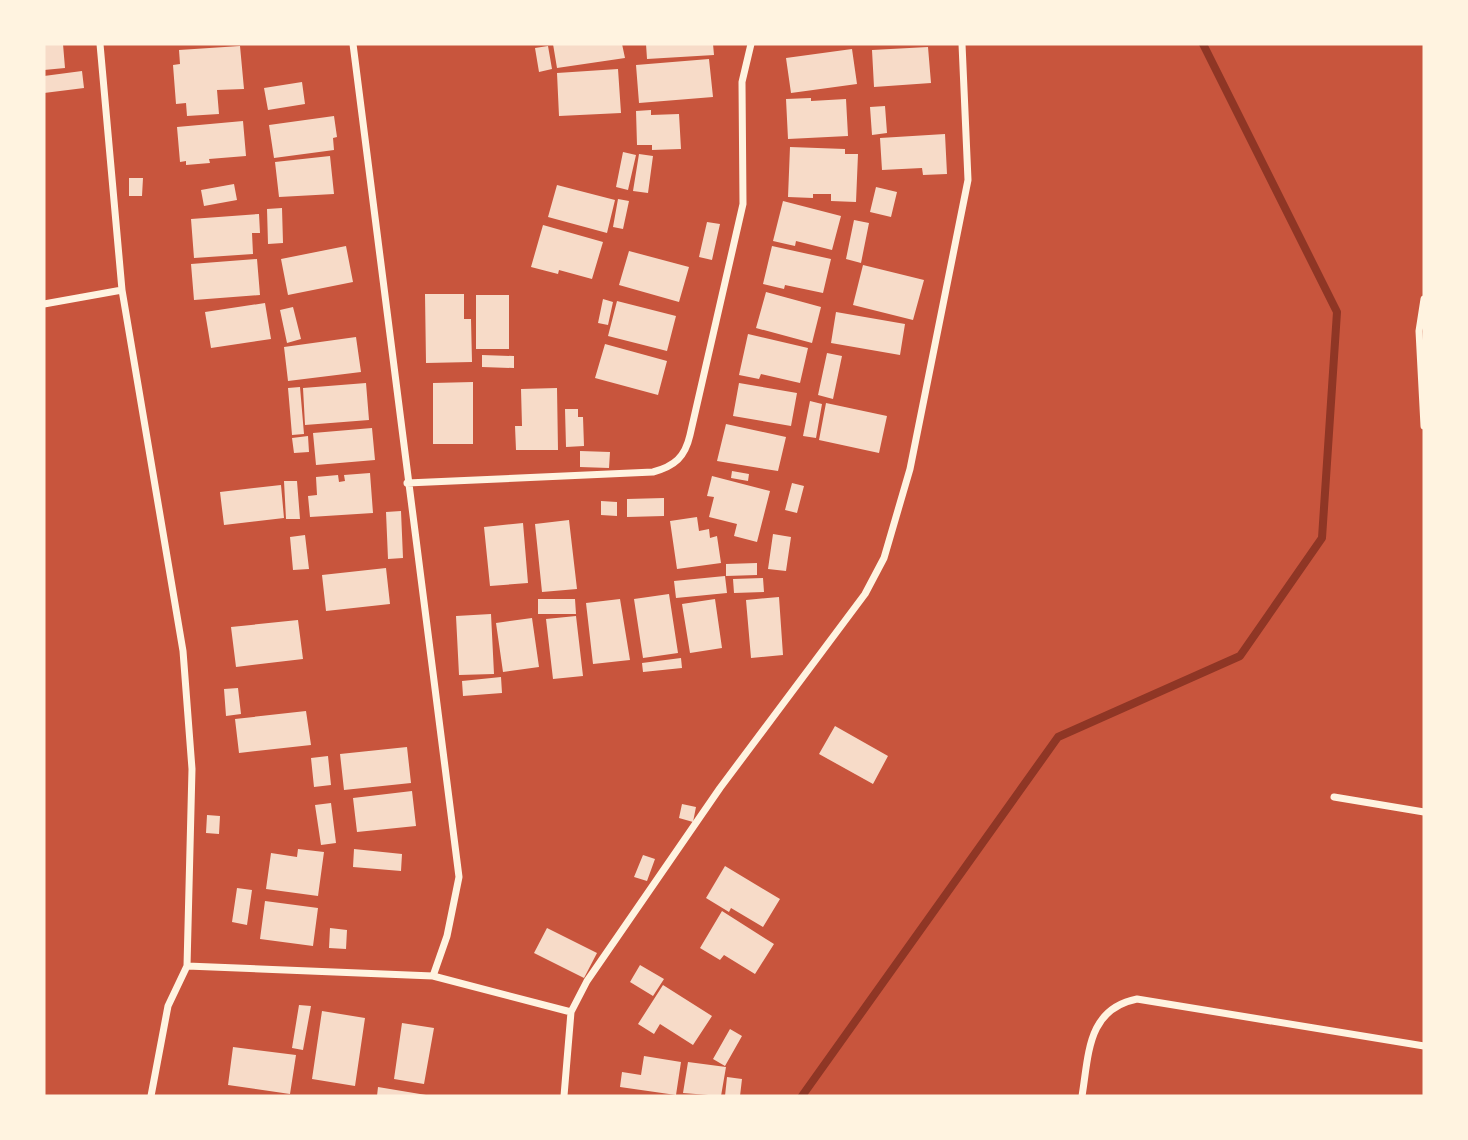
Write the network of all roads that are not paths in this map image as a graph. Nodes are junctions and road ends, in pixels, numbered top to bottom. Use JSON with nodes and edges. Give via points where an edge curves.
{"nodes":[{"id":1,"x":100,"y":44,"type":"edge"},
{"id":2,"x":353,"y":44,"type":"edge"},
{"id":3,"x":751,"y":44,"type":"edge"},
{"id":4,"x":962,"y":44,"type":"edge"},
{"id":5,"x":122,"y":290,"type":"junction"},
{"id":6,"x":1424,"y":299,"type":"edge"},
{"id":7,"x":44,"y":304,"type":"edge"},
{"id":8,"x":1424,"y":426,"type":"edge"},
{"id":9,"x":407,"y":483,"type":"junction"},
{"id":10,"x":1334,"y":797,"type":"dead end"},
{"id":11,"x":1424,"y":812,"type":"edge"},
{"id":12,"x":187,"y":966,"type":"junction"},
{"id":13,"x":433,"y":976,"type":"junction"},
{"id":14,"x":571,"y":1012,"type":"junction"},
{"id":15,"x":1424,"y":1046,"type":"edge"},
{"id":16,"x":151,"y":1096,"type":"edge"},
{"id":17,"x":564,"y":1096,"type":"edge"},
{"id":18,"x":1082,"y":1096,"type":"edge"}],
"edges":[{"from":1,"to":5,"type":"street"},
{"from":2,"to":9,"type":"street"},
{"from":3,"to":9,"type":"street","via":[[742,82],[743,204],[691,435],[682,457],[653,472]]},
{"from":4,"to":14,"type":"street","via":[[968,180],[910,469],[884,558],[865,594],[720,788],[587,981]]},
{"from":5,"to":7,"type":"street"},
{"from":5,"to":12,"type":"street","via":[[183,651],[192,769]]},
{"from":6,"to":8,"type":"street","via":[[1419,331]]},
{"from":9,"to":13,"type":"street","via":[[459,877]]},
{"from":10,"to":11,"type":"street"},
{"from":12,"to":13,"type":"street"},
{"from":12,"to":16,"type":"street","via":[[168,1006]]},
{"from":13,"to":14,"type":"street"},
{"from":14,"to":17,"type":"street"},
{"from":15,"to":18,"type":"street","via":[[1137,999],[1117,1003],[1100,1020]]}]}
